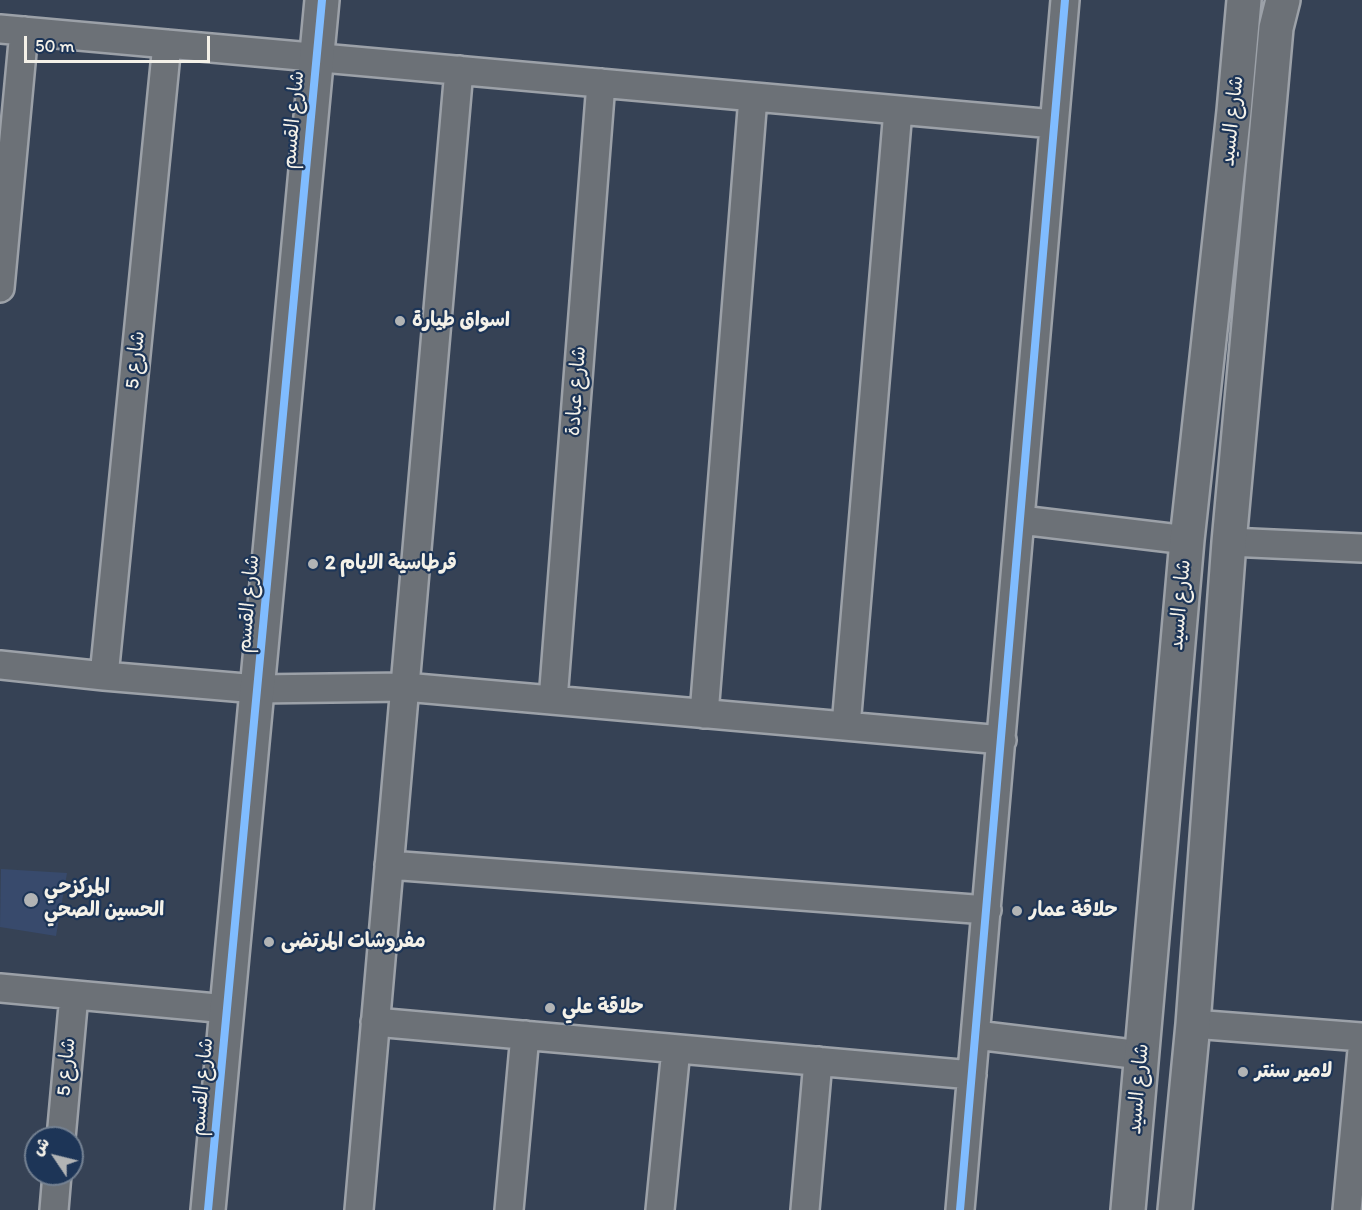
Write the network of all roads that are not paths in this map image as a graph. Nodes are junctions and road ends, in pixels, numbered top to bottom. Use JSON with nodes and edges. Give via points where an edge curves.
{"nodes":[{"id":1,"x":321,"y":0,"type":"edge"},
{"id":2,"x":1065,"y":0,"type":"edge"},
{"id":3,"x":1244,"y":0,"type":"edge"},
{"id":4,"x":1283,"y":0,"type":"edge"},
{"id":5,"x":12,"y":30,"type":"edge"},
{"id":6,"x":167,"y":44,"type":"junction"},
{"id":7,"x":316,"y":57,"type":"junction"},
{"id":8,"x":459,"y":70,"type":"junction"},
{"id":9,"x":601,"y":83,"type":"junction"},
{"id":10,"x":753,"y":97,"type":"junction"},
{"id":11,"x":898,"y":110,"type":"junction"},
{"id":12,"x":1054,"y":124,"type":"junction"},
{"id":13,"x":0,"y":288,"type":"edge"},
{"id":14,"x":1021,"y":520,"type":"junction"},
{"id":15,"x":1187,"y":540,"type":"junction"},
{"id":16,"x":1229,"y":542,"type":"junction"},
{"id":17,"x":1362,"y":548,"type":"edge"},
{"id":18,"x":0,"y":665,"type":"edge"},
{"id":19,"x":104,"y":676,"type":"junction"},
{"id":20,"x":405,"y":687,"type":"junction"},
{"id":21,"x":257,"y":689,"type":"junction"},
{"id":22,"x":553,"y":700,"type":"junction"},
{"id":23,"x":704,"y":714,"type":"junction"},
{"id":24,"x":846,"y":726,"type":"junction"},
{"id":25,"x":1002,"y":740,"type":"junction"},
{"id":26,"x":389,"y":865,"type":"junction"},
{"id":27,"x":987,"y":910,"type":"junction"},
{"id":28,"x":0,"y":988,"type":"edge"},
{"id":29,"x":74,"y":995,"type":"junction"},
{"id":30,"x":227,"y":1009,"type":"junction"},
{"id":31,"x":375,"y":1022,"type":"junction"},
{"id":32,"x":1192,"y":1024,"type":"junction"},
{"id":33,"x":525,"y":1035,"type":"junction"},
{"id":34,"x":976,"y":1035,"type":"junction"},
{"id":35,"x":1362,"y":1037,"type":"edge"},
{"id":36,"x":676,"y":1048,"type":"junction"},
{"id":37,"x":1362,"y":1050,"type":"edge"},
{"id":38,"x":1141,"y":1055,"type":"junction"},
{"id":39,"x":818,"y":1062,"type":"junction"},
{"id":40,"x":972,"y":1075,"type":"junction"},
{"id":41,"x":1358,"y":1124,"type":"edge"},
{"id":42,"x":62,"y":1126,"type":"edge"},
{"id":43,"x":56,"y":1186,"type":"edge"},
{"id":44,"x":54,"y":1210,"type":"edge"},
{"id":45,"x":208,"y":1210,"type":"edge"},
{"id":46,"x":359,"y":1210,"type":"edge"},
{"id":47,"x":508,"y":1210,"type":"edge"},
{"id":48,"x":660,"y":1210,"type":"edge"},
{"id":49,"x":805,"y":1210,"type":"edge"},
{"id":50,"x":960,"y":1210,"type":"edge"},
{"id":51,"x":1128,"y":1210,"type":"edge"},
{"id":52,"x":1175,"y":1210,"type":"edge"},
{"id":53,"x":1347,"y":1210,"type":"edge"}],
"edges":[{"from":1,"to":7,"type":"main road","name":"شارع القسم"},
{"from":2,"to":12,"type":"street"},
{"from":3,"to":15,"type":"main road","name":"شارع السيد"},
{"from":4,"to":16,"type":"main road","name":"شارع السيد","via":[[1276,28]]},
{"from":5,"to":6,"type":"street"},
{"from":5,"to":13,"type":"street"},
{"from":6,"to":7,"type":"street"},
{"from":6,"to":19,"type":"street","name":"شارع 5"},
{"from":7,"to":8,"type":"street"},
{"from":7,"to":21,"type":"main road","name":"شارع القسم"},
{"from":8,"to":9,"type":"street"},
{"from":8,"to":20,"type":"street"},
{"from":9,"to":10,"type":"street"},
{"from":9,"to":22,"type":"street","name":"شارع عبادة"},
{"from":10,"to":11,"type":"street"},
{"from":10,"to":23,"type":"street"},
{"from":11,"to":12,"type":"street"},
{"from":11,"to":24,"type":"street"},
{"from":12,"to":14,"type":"street"},
{"from":14,"to":15,"type":"street"},
{"from":14,"to":25,"type":"street"},
{"from":15,"to":38,"type":"main road","name":"شارع السيد"},
{"from":16,"to":17,"type":"street"},
{"from":16,"to":32,"type":"main road","name":"شارع السيد"},
{"from":18,"to":19,"type":"street"},
{"from":19,"to":21,"type":"street"},
{"from":20,"to":21,"type":"street"},
{"from":20,"to":22,"type":"street"},
{"from":20,"to":26,"type":"street"},
{"from":21,"to":30,"type":"main road","name":"شارع القسم"},
{"from":22,"to":23,"type":"street"},
{"from":23,"to":24,"type":"street"},
{"from":24,"to":25,"type":"street"},
{"from":25,"to":27,"type":"street"},
{"from":26,"to":27,"type":"street"},
{"from":26,"to":31,"type":"street"},
{"from":27,"to":34,"type":"street"},
{"from":28,"to":29,"type":"street"},
{"from":29,"to":30,"type":"street"},
{"from":29,"to":42,"type":"street","name":"شارع 5"},
{"from":30,"to":45,"type":"main road","name":"شارع القسم"},
{"from":31,"to":33,"type":"street"},
{"from":31,"to":46,"type":"street"},
{"from":32,"to":35,"type":"street"},
{"from":32,"to":52,"type":"main road","name":"شارع السيد"},
{"from":33,"to":36,"type":"street"},
{"from":33,"to":47,"type":"street"},
{"from":34,"to":38,"type":"street"},
{"from":34,"to":40,"type":"street"},
{"from":36,"to":39,"type":"street"},
{"from":36,"to":48,"type":"street"},
{"from":37,"to":41,"type":"street"},
{"from":38,"to":51,"type":"main road","name":"شارع السيد"},
{"from":39,"to":40,"type":"street"},
{"from":39,"to":49,"type":"street"},
{"from":40,"to":50,"type":"street"},
{"from":41,"to":53,"type":"street"},
{"from":43,"to":44,"type":"street"}]}
